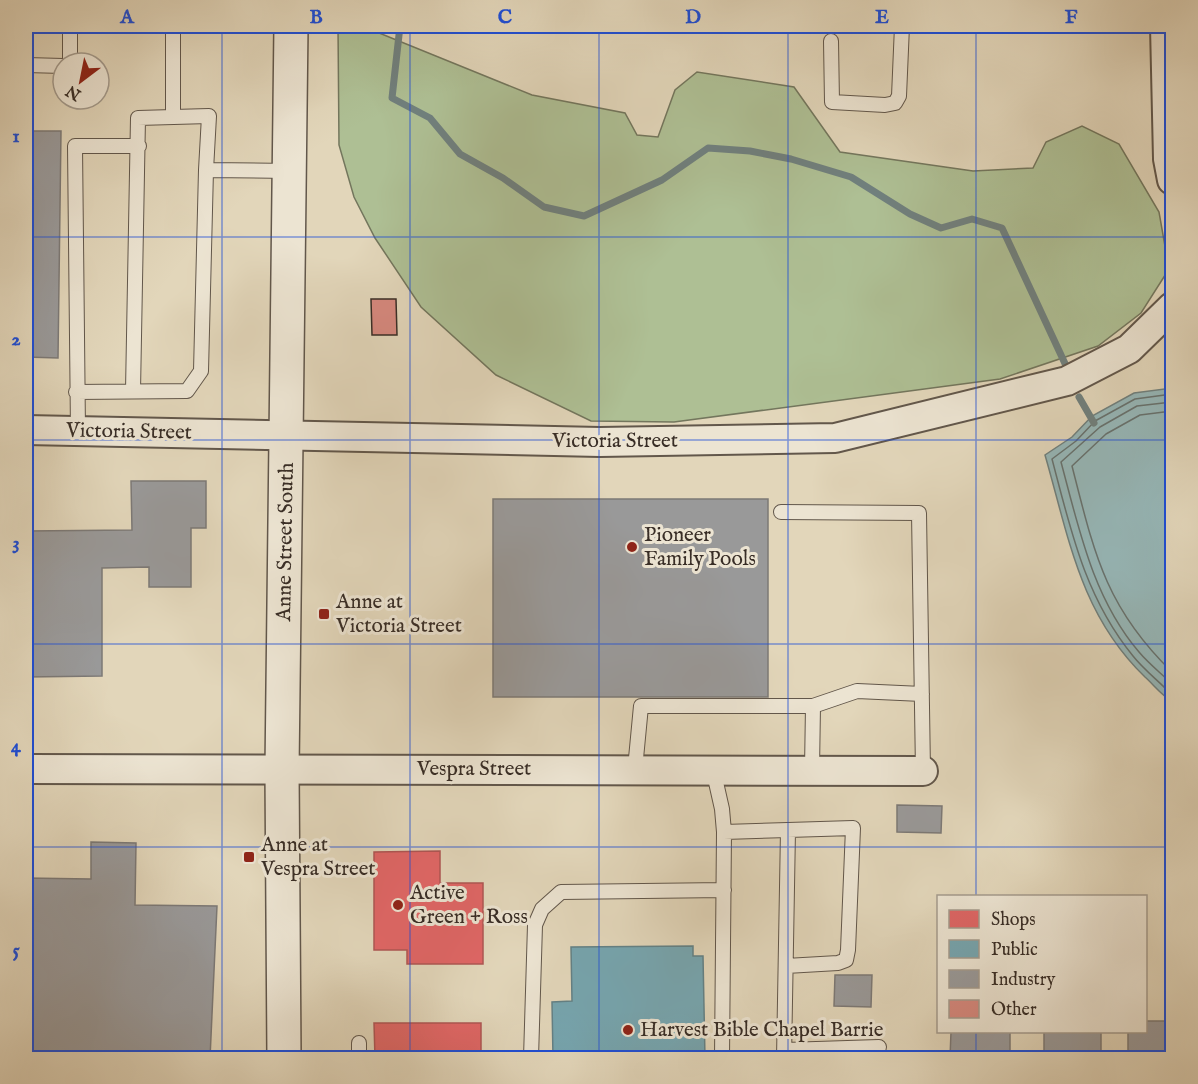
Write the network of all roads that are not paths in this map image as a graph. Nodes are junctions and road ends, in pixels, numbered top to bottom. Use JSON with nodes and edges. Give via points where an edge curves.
{"nodes":[{"id":1,"x":70,"y":26,"type":"edge"},
{"id":2,"x":173,"y":26,"type":"edge"},
{"id":3,"x":291,"y":26,"type":"edge"},
{"id":4,"x":902,"y":26,"type":"edge"},
{"id":5,"x":1165,"y":26,"type":"edge"},
{"id":6,"x":831,"y":41,"type":"dead end"},
{"id":7,"x":70,"y":51,"type":"edge"},
{"id":8,"x":26,"y":65,"type":"edge"},
{"id":9,"x":51,"y":66,"type":"edge"},
{"id":10,"x":173,"y":117,"type":"junction"},
{"id":11,"x":139,"y":146,"type":"junction"},
{"id":12,"x":206,"y":170,"type":"junction"},
{"id":13,"x":290,"y":171,"type":"junction"},
{"id":14,"x":1173,"y":180,"type":"edge"},
{"id":15,"x":1173,"y":307,"type":"edge"},
{"id":16,"x":133,"y":391,"type":"junction"},
{"id":17,"x":76,"y":392,"type":"junction"},
{"id":18,"x":26,"y":430,"type":"edge"},
{"id":19,"x":78,"y":431,"type":"junction"},
{"id":20,"x":288,"y":435,"type":"junction"},
{"id":21,"x":781,"y":512,"type":"dead end"},
{"id":22,"x":922,"y":694,"type":"junction"},
{"id":23,"x":813,"y":706,"type":"junction"},
{"id":24,"x":26,"y":769,"type":"edge"},
{"id":25,"x":635,"y":769,"type":"junction"},
{"id":26,"x":713,"y":769,"type":"junction"},
{"id":27,"x":812,"y":769,"type":"junction"},
{"id":28,"x":282,"y":770,"type":"junction"},
{"id":29,"x":923,"y":771,"type":"joint"},
{"id":30,"x":788,"y":830,"type":"junction"},
{"id":31,"x":724,"y":832,"type":"junction"},
{"id":32,"x":724,"y":890,"type":"junction"},
{"id":33,"x":786,"y":966,"type":"junction"},
{"id":34,"x":359,"y":1043,"type":"dead end"},
{"id":35,"x":879,"y":1047,"type":"dead end"},
{"id":36,"x":784,"y":1054,"type":"edge"},
{"id":37,"x":284,"y":1059,"type":"edge"},
{"id":38,"x":359,"y":1059,"type":"edge"},
{"id":39,"x":531,"y":1059,"type":"edge"},
{"id":40,"x":722,"y":1059,"type":"edge"}],
"edges":[{"from":1,"to":7,"type":"lane"},
{"from":2,"to":10,"type":"lane"},
{"from":3,"to":13,"type":"street","name":"Anne Street South"},
{"from":4,"to":6,"type":"lane","via":[[899,96],[895,103],[832,102]]},
{"from":5,"to":14,"type":"street","via":[[1168,159]]},
{"from":8,"to":9,"type":"lane"},
{"from":10,"to":11,"type":"lane","via":[[138,118]]},
{"from":10,"to":12,"type":"lane","via":[[209,116]]},
{"from":11,"to":16,"type":"lane"},
{"from":11,"to":17,"type":"lane","via":[[75,146]]},
{"from":12,"to":13,"type":"lane"},
{"from":12,"to":16,"type":"lane","via":[[201,371],[187,391]]},
{"from":13,"to":20,"type":"street","name":"Anne Street South"},
{"from":15,"to":20,"type":"street","name":"Victoria Street","via":[[1129,350],[1066,381],[835,438],[600,442]]},
{"from":16,"to":17,"type":"lane"},
{"from":17,"to":19,"type":"lane"},
{"from":18,"to":19,"type":"street","name":"Victoria Street"},
{"from":19,"to":20,"type":"street","name":"Victoria Street"},
{"from":20,"to":28,"type":"street","name":"Anne Street South"},
{"from":21,"to":22,"type":"lane","via":[[919,513]]},
{"from":22,"to":23,"type":"lane","via":[[857,691]]},
{"from":22,"to":29,"type":"lane"},
{"from":23,"to":25,"type":"lane","via":[[641,706]]},
{"from":23,"to":27,"type":"lane"},
{"from":24,"to":28,"type":"street","name":"Vespra Street"},
{"from":25,"to":26,"type":"street","name":"Vespra Street"},
{"from":25,"to":28,"type":"street","name":"Vespra Street"},
{"from":26,"to":27,"type":"street","name":"Vespra Street"},
{"from":26,"to":31,"type":"lane"},
{"from":27,"to":29,"type":"street","name":"Vespra Street"},
{"from":28,"to":37,"type":"street","name":"Anne Street South"},
{"from":30,"to":31,"type":"lane"},
{"from":30,"to":33,"type":"lane"},
{"from":30,"to":33,"type":"lane","via":[[853,828],[846,960]]},
{"from":31,"to":32,"type":"lane"},
{"from":32,"to":39,"type":"lane","via":[[561,892],[550,899],[534,925]]},
{"from":32,"to":40,"type":"lane"},
{"from":33,"to":36,"type":"lane"},
{"from":34,"to":38,"type":"lane"},
{"from":35,"to":36,"type":"lane"}]}
